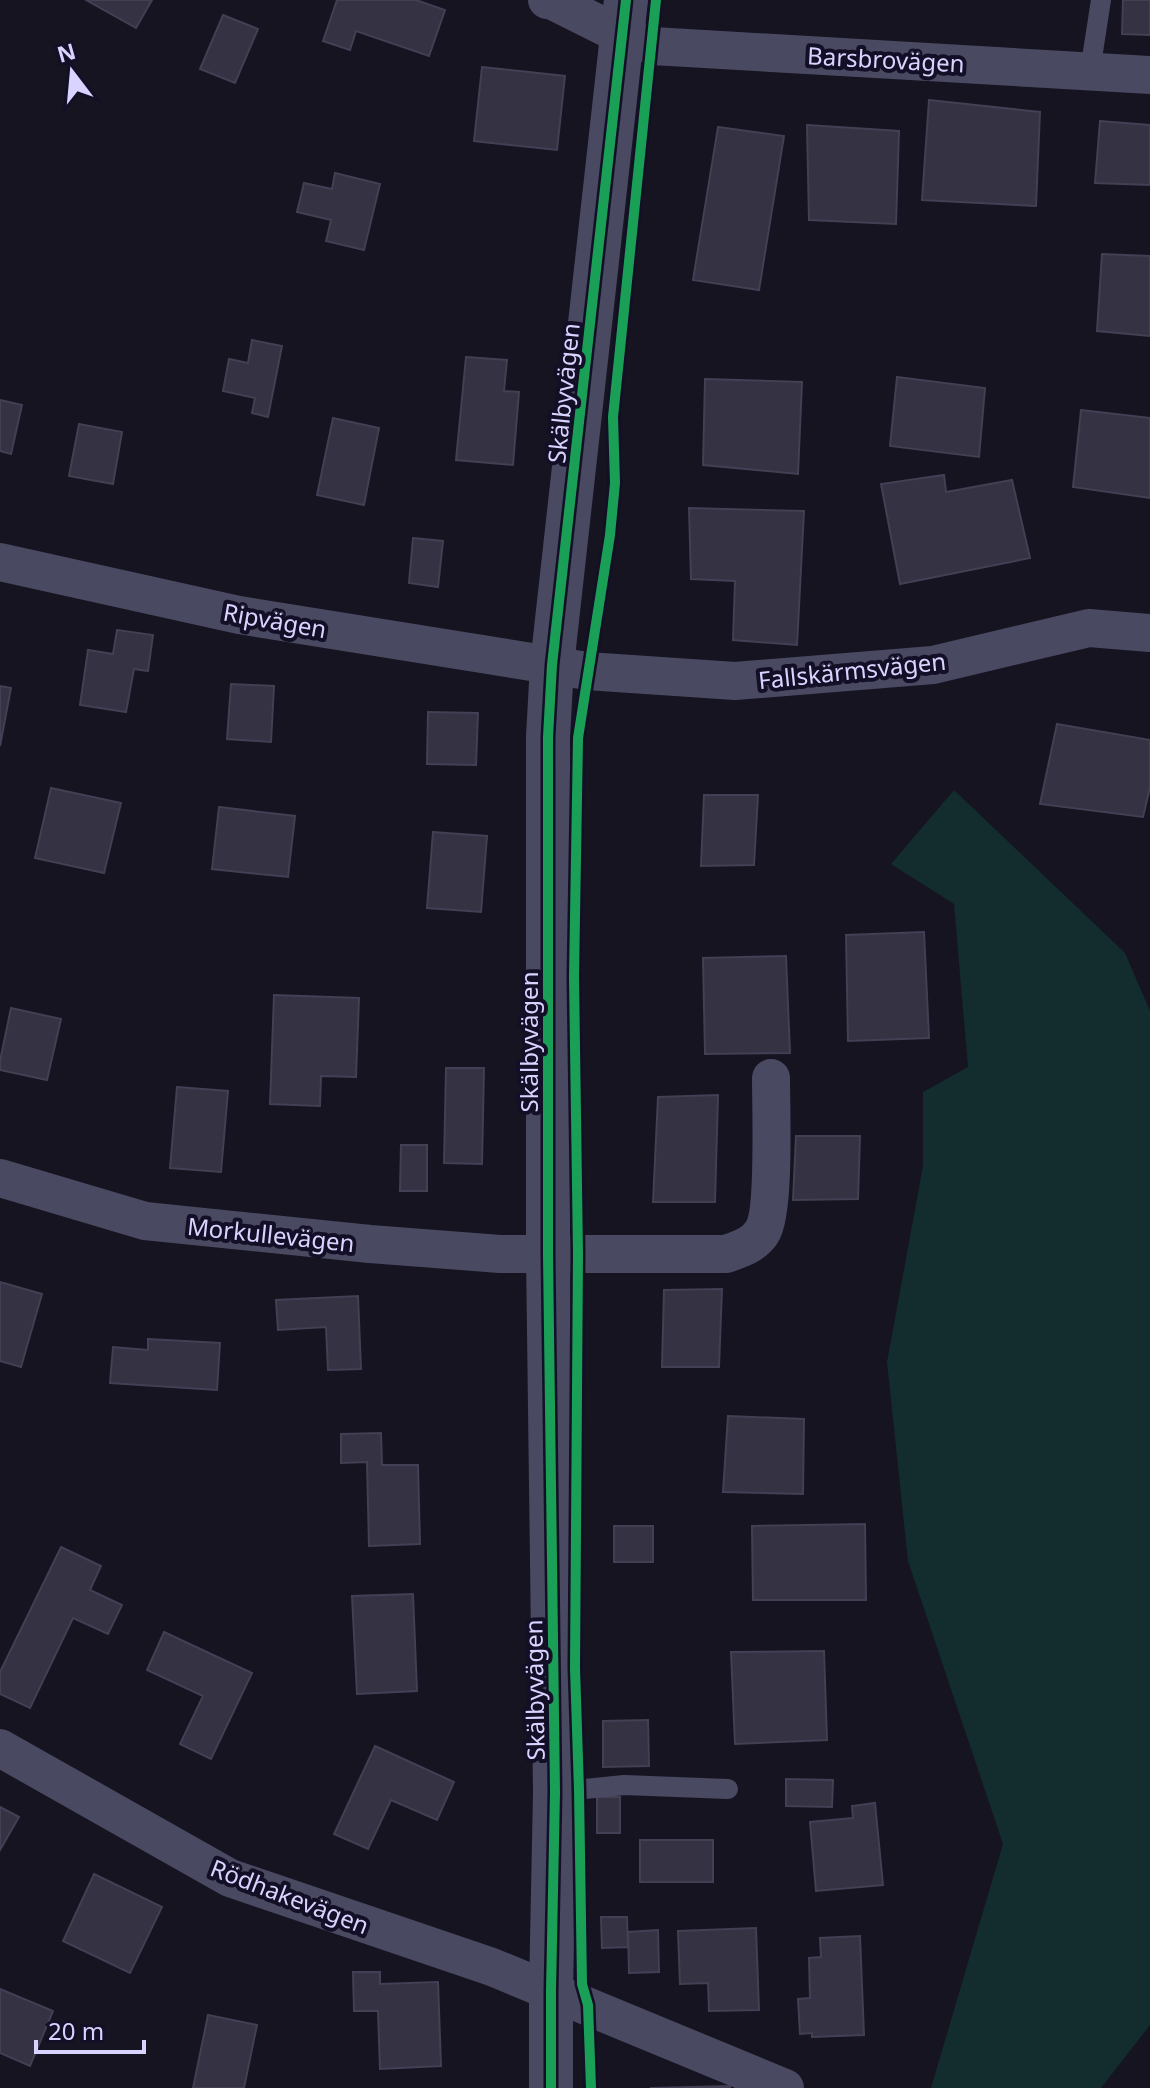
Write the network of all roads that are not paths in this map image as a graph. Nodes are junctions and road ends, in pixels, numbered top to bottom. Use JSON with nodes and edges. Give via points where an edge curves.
{"nodes":[{"id":1,"x":547,"y":0,"type":"edge"},
{"id":2,"x":1101,"y":0,"type":"edge"},
{"id":3,"x":624,"y":18,"type":"edge"},
{"id":4,"x":1090,"y":71,"type":"junction"},
{"id":5,"x":1150,"y":75,"type":"edge"},
{"id":6,"x":0,"y":562,"type":"edge"},
{"id":7,"x":1150,"y":633,"type":"edge"},
{"id":8,"x":552,"y":665,"type":"junction"},
{"id":9,"x":771,"y":1078,"type":"dead end"},
{"id":10,"x":0,"y":1178,"type":"edge"},
{"id":11,"x":548,"y":1254,"type":"junction"},
{"id":12,"x":0,"y":1748,"type":"edge"},
{"id":13,"x":728,"y":1789,"type":"dead end"},
{"id":14,"x":555,"y":1792,"type":"junction"},
{"id":15,"x":551,"y":1991,"type":"junction"},
{"id":16,"x":551,"y":2088,"type":"edge"},
{"id":17,"x":785,"y":2088,"type":"edge"}],
"edges":[{"from":1,"to":3,"type":"street","name":"Barsbrovägen"},
{"from":2,"to":4,"type":"lane"},
{"from":3,"to":4,"type":"street","name":"Barsbrovägen","via":[[653,46]]},
{"from":3,"to":8,"type":"street","name":"Skälbyvägen"},
{"from":4,"to":5,"type":"street","name":"Barsbrovägen"},
{"from":6,"to":8,"type":"street","name":"Ripvägen","via":[[239,615]]},
{"from":7,"to":8,"type":"street","name":"Fallskärmsvägen","via":[[1089,628],[933,665],[735,681]]},
{"from":8,"to":11,"type":"street","name":"Skälbyvägen"},
{"from":9,"to":11,"type":"street","name":"Morkullevägen","via":[[770,1208],[764,1231],[750,1245],[726,1254]]},
{"from":10,"to":11,"type":"street","name":"Morkullevägen","via":[[145,1221],[384,1245]]},
{"from":11,"to":14,"type":"street","name":"Skälbyvägen"},
{"from":12,"to":15,"type":"street","name":"Rödhakevägen","via":[[230,1878]]},
{"from":13,"to":14,"type":"lane","via":[[624,1785]]},
{"from":14,"to":15,"type":"street","name":"Skälbyvägen"},
{"from":15,"to":16,"type":"street","name":"Skälbyvägen"},
{"from":15,"to":17,"type":"street","name":"Rödhakevägen"}]}
